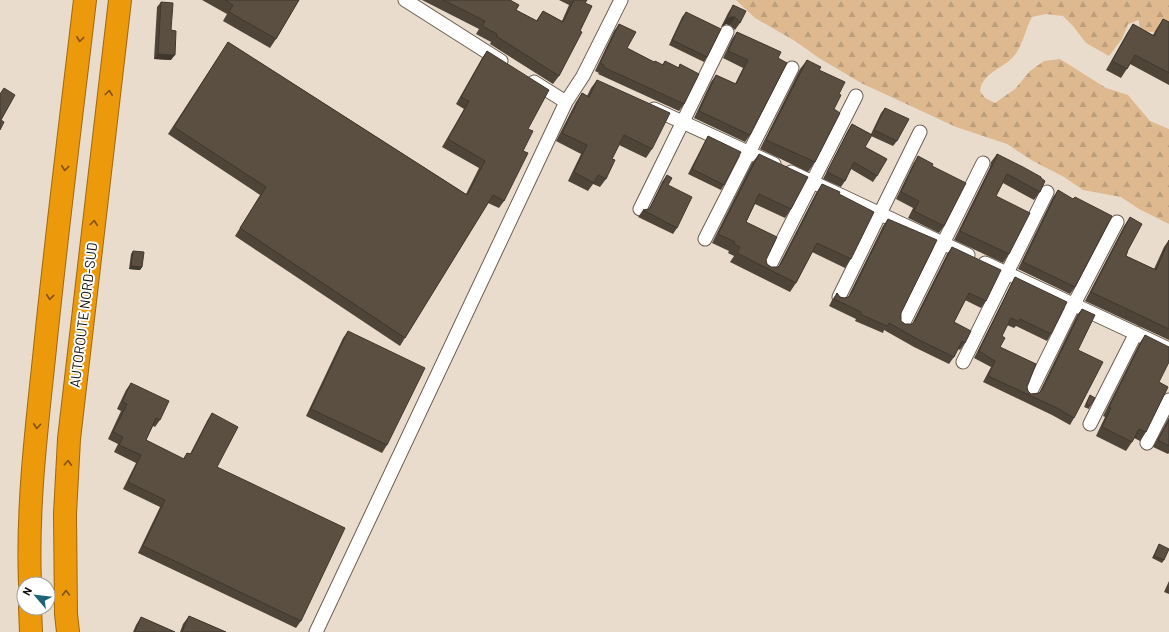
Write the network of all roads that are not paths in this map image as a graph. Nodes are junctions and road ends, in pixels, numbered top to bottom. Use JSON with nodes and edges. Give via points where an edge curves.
{"nodes":[{"id":1,"x":85,"y":0,"type":"edge"},
{"id":2,"x":120,"y":0,"type":"edge"},
{"id":3,"x":405,"y":0,"type":"edge"},
{"id":4,"x":621,"y":0,"type":"edge"},
{"id":5,"x":727,"y":32,"type":"dead end"},
{"id":6,"x":512,"y":68,"type":"edge"},
{"id":7,"x":792,"y":68,"type":"dead end"},
{"id":8,"x":583,"y":76,"type":"junction"},
{"id":9,"x":526,"y":77,"type":"edge"},
{"id":10,"x":597,"y":83,"type":"edge"},
{"id":11,"x":856,"y":96,"type":"dead end"},
{"id":12,"x":566,"y":102,"type":"junction"},
{"id":13,"x":640,"y":102,"type":"edge"},
{"id":14,"x":683,"y":122,"type":"junction"},
{"id":15,"x":920,"y":132,"type":"dead end"},
{"id":16,"x":750,"y":153,"type":"junction"},
{"id":17,"x":983,"y":163,"type":"dead end"},
{"id":18,"x":812,"y":182,"type":"junction"},
{"id":19,"x":1047,"y":192,"type":"dead end"},
{"id":20,"x":640,"y":209,"type":"dead end"},
{"id":21,"x":880,"y":214,"type":"junction"},
{"id":22,"x":1117,"y":222,"type":"dead end"},
{"id":23,"x":705,"y":239,"type":"dead end"},
{"id":24,"x":942,"y":243,"type":"junction"},
{"id":25,"x":768,"y":269,"type":"edge"},
{"id":26,"x":1007,"y":273,"type":"junction"},
{"id":27,"x":839,"y":298,"type":"edge"},
{"id":28,"x":1074,"y":304,"type":"junction"},
{"id":29,"x":903,"y":324,"type":"edge"},
{"id":30,"x":1136,"y":333,"type":"junction"},
{"id":31,"x":1169,"y":349,"type":"edge"},
{"id":32,"x":963,"y":362,"type":"dead end"},
{"id":33,"x":1030,"y":393,"type":"edge"},
{"id":34,"x":1169,"y":400,"type":"edge"},
{"id":35,"x":1090,"y":424,"type":"dead end"},
{"id":36,"x":1147,"y":443,"type":"edge"},
{"id":37,"x":30,"y":576,"type":"edge"},
{"id":38,"x":30,"y":616,"type":"edge"},
{"id":39,"x":31,"y":632,"type":"edge"},
{"id":40,"x":68,"y":632,"type":"edge"},
{"id":41,"x":316,"y":632,"type":"edge"}],
"edges":[{"from":1,"to":37,"type":"highway","one_way":true,"via":[[37,426]]},
{"from":40,"to":2,"type":"highway","name":"AUTOROUTE NORD-SUD","one_way":true,"via":[[65,514],[69,439]]},
{"from":3,"to":6,"type":"street"},
{"from":4,"to":8,"type":"street"},
{"from":5,"to":14,"type":"street"},
{"from":7,"to":16,"type":"street"},
{"from":8,"to":10,"type":"street"},
{"from":8,"to":12,"type":"street"},
{"from":9,"to":12,"type":"street"},
{"from":11,"to":18,"type":"street"},
{"from":12,"to":41,"type":"street"},
{"from":13,"to":14,"type":"street"},
{"from":14,"to":16,"type":"street"},
{"from":14,"to":20,"type":"street"},
{"from":15,"to":21,"type":"street"},
{"from":16,"to":18,"type":"street"},
{"from":16,"to":23,"type":"street"},
{"from":17,"to":24,"type":"street"},
{"from":18,"to":21,"type":"street"},
{"from":18,"to":25,"type":"street"},
{"from":19,"to":26,"type":"street"},
{"from":21,"to":24,"type":"street"},
{"from":21,"to":27,"type":"street"},
{"from":22,"to":28,"type":"street"},
{"from":24,"to":26,"type":"street"},
{"from":24,"to":29,"type":"street"},
{"from":26,"to":28,"type":"street"},
{"from":26,"to":32,"type":"street"},
{"from":28,"to":30,"type":"street"},
{"from":28,"to":33,"type":"street"},
{"from":30,"to":31,"type":"street"},
{"from":30,"to":35,"type":"street"},
{"from":34,"to":36,"type":"street"},
{"from":38,"to":39,"type":"highway"}]}
